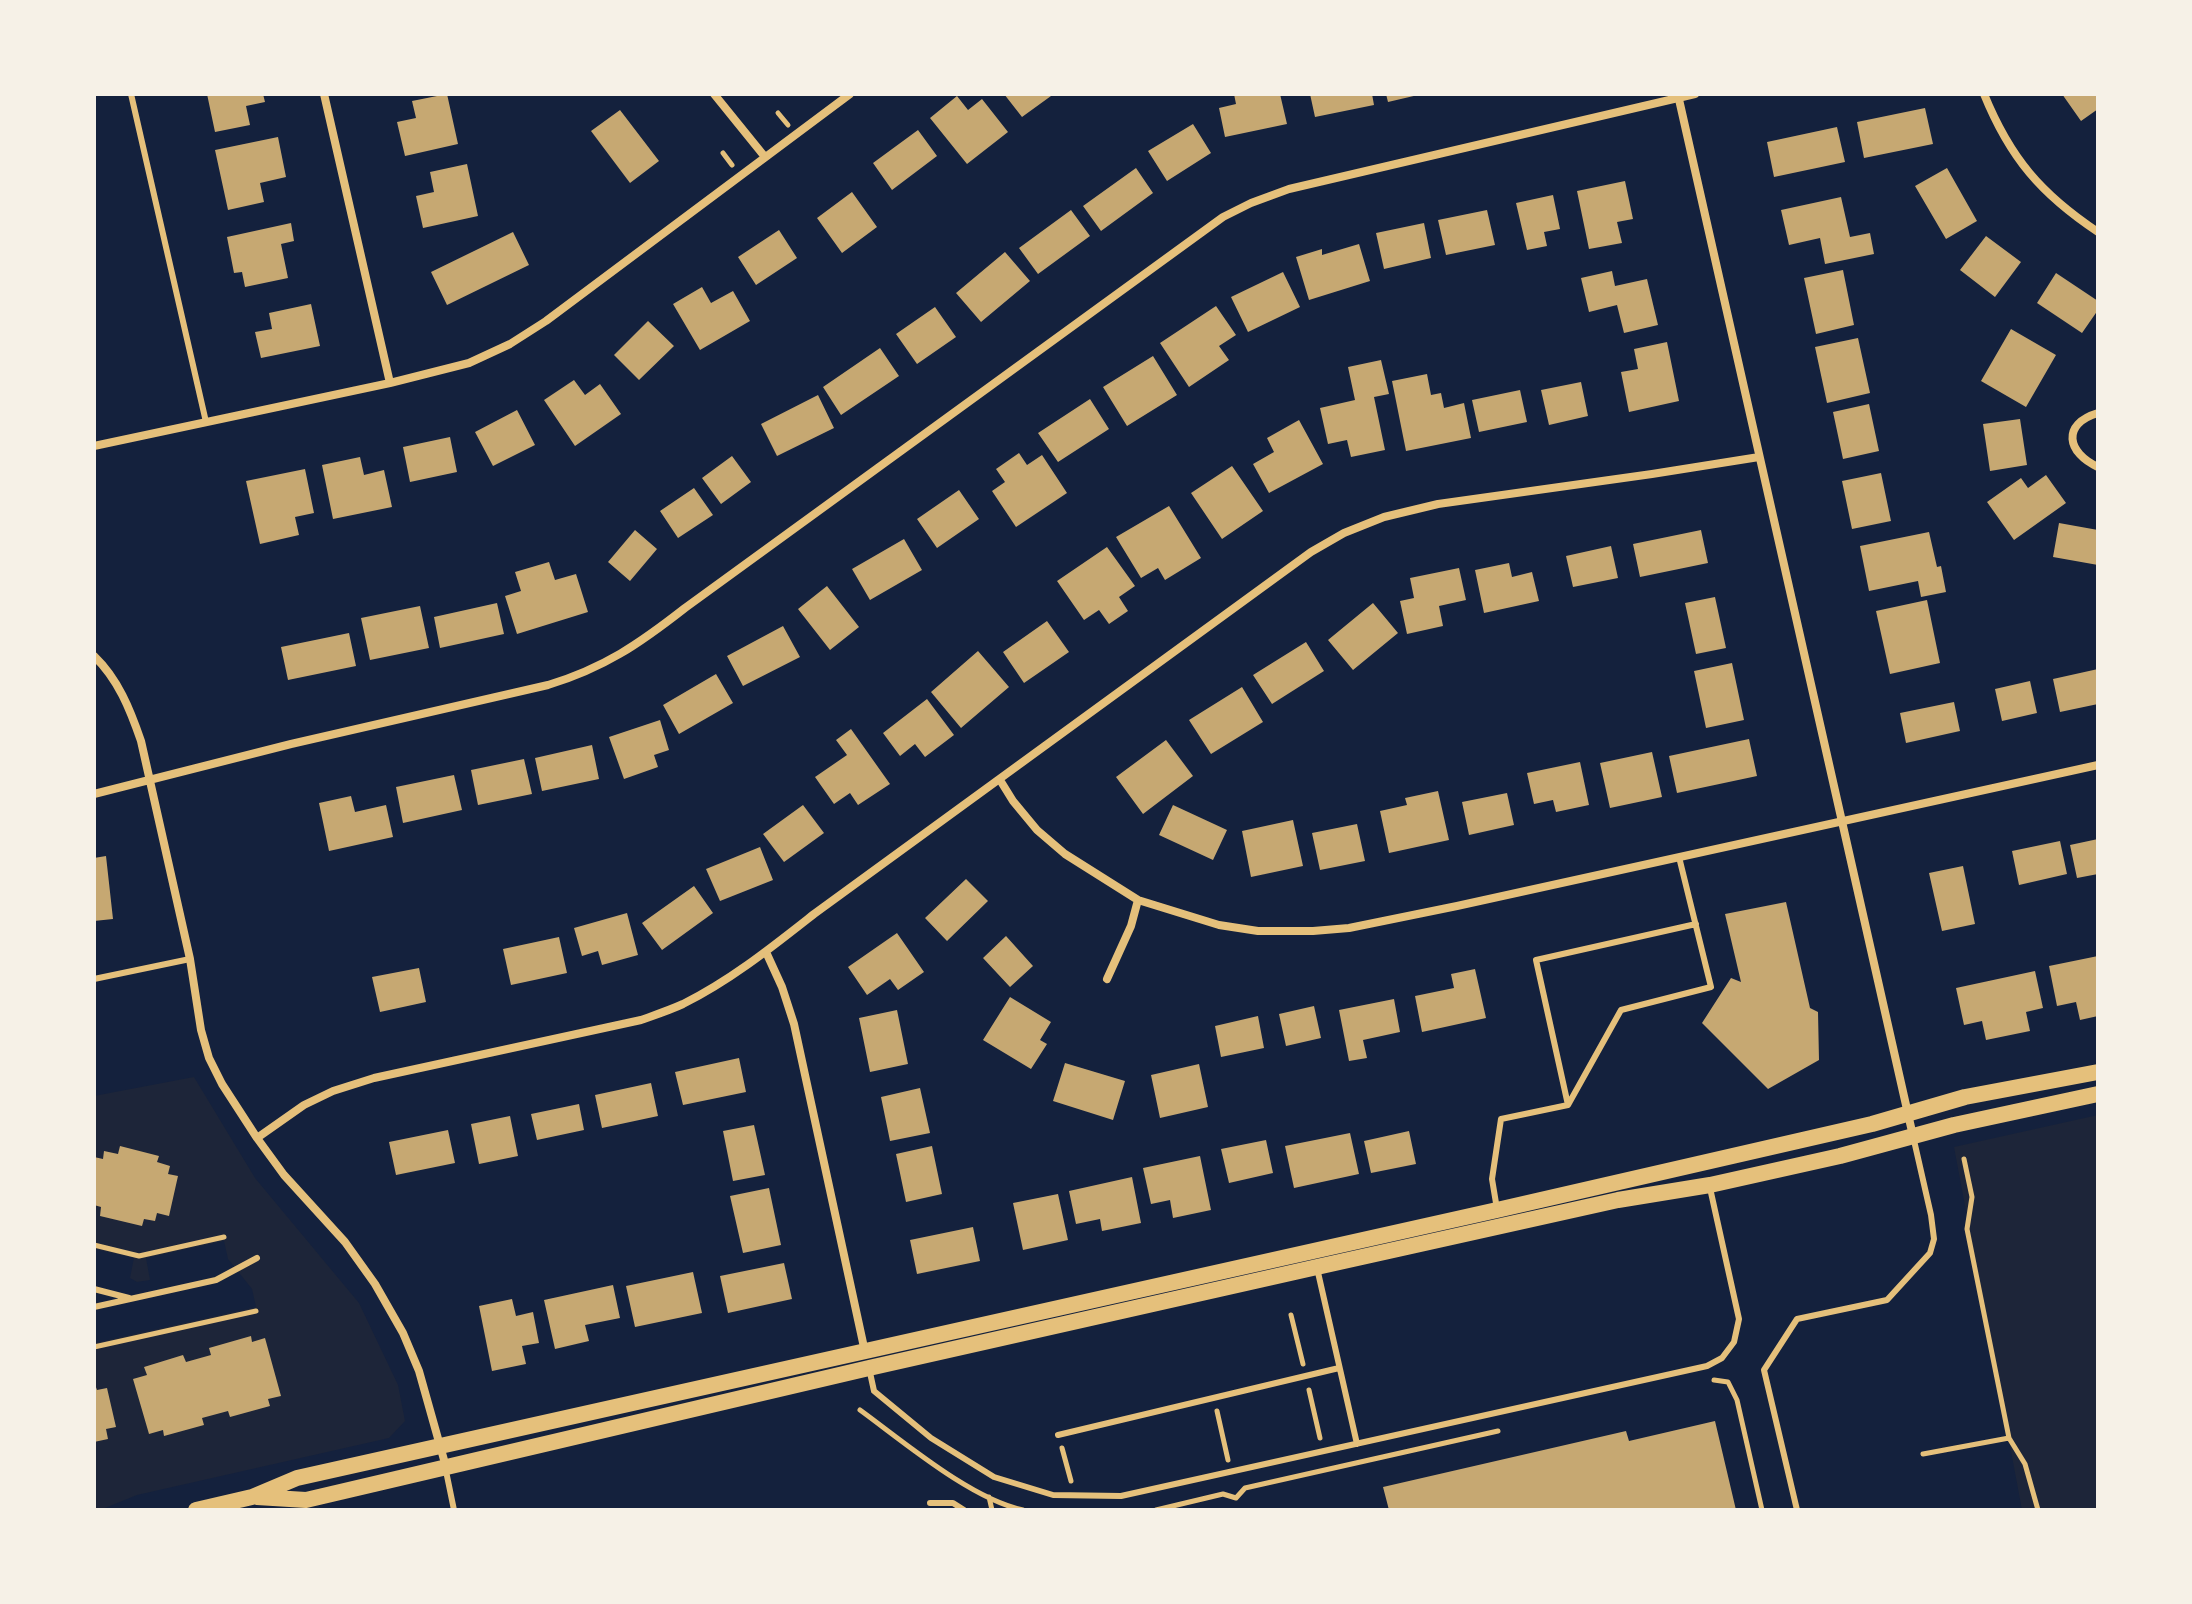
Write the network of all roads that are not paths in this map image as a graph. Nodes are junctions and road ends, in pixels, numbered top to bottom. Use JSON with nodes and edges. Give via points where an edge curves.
{"nodes":[{"id":1,"x":131,"y":94,"type":"edge"},
{"id":2,"x":324,"y":94,"type":"edge"},
{"id":3,"x":714,"y":94,"type":"edge"},
{"id":4,"x":850,"y":94,"type":"edge"},
{"id":5,"x":1695,"y":94,"type":"edge"},
{"id":6,"x":1984,"y":94,"type":"edge"},
{"id":7,"x":1678,"y":96,"type":"edge"},
{"id":8,"x":765,"y":157,"type":"junction"},
{"id":9,"x":2098,"y":232,"type":"edge"},
{"id":10,"x":390,"y":383,"type":"junction"},
{"id":11,"x":2098,"y":413,"type":"edge"},
{"id":12,"x":206,"y":422,"type":"junction"},
{"id":13,"x":94,"y":446,"type":"edge"},
{"id":14,"x":1759,"y":457,"type":"junction"},
{"id":15,"x":2098,"y":467,"type":"edge"},
{"id":16,"x":94,"y":656,"type":"edge"},
{"id":17,"x":2098,"y":765,"type":"edge"},
{"id":18,"x":150,"y":779,"type":"junction"},
{"id":19,"x":1000,"y":780,"type":"junction"},
{"id":20,"x":94,"y":794,"type":"edge"},
{"id":21,"x":1841,"y":823,"type":"junction"},
{"id":22,"x":1679,"y":857,"type":"junction"},
{"id":23,"x":1138,"y":900,"type":"junction"},
{"id":24,"x":1696,"y":924,"type":"junction"},
{"id":25,"x":766,"y":952,"type":"junction"},
{"id":26,"x":190,"y":959,"type":"junction"},
{"id":27,"x":94,"y":979,"type":"edge"},
{"id":28,"x":1107,"y":979,"type":"dead end"},
{"id":29,"x":2098,"y":1072,"type":"edge"},
{"id":30,"x":2098,"y":1094,"type":"edge"},
{"id":31,"x":1568,"y":1105,"type":"junction"},
{"id":32,"x":1908,"y":1115,"type":"junction"},
{"id":33,"x":1913,"y":1136,"type":"junction"},
{"id":34,"x":257,"y":1138,"type":"junction"},
{"id":35,"x":1710,"y":1185,"type":"junction"},
{"id":36,"x":1498,"y":1218,"type":"junction"},
{"id":37,"x":257,"y":1258,"type":"dead end"},
{"id":38,"x":1315,"y":1259,"type":"junction"},
{"id":39,"x":94,"y":1289,"type":"edge"},
{"id":40,"x":131,"y":1299,"type":"junction"},
{"id":41,"x":94,"y":1307,"type":"edge"},
{"id":42,"x":867,"y":1360,"type":"junction"},
{"id":43,"x":1339,"y":1368,"type":"junction"},
{"id":44,"x":1058,"y":1435,"type":"road end"},
{"id":45,"x":1357,"y":1444,"type":"junction"},
{"id":46,"x":440,"y":1446,"type":"junction"},
{"id":47,"x":446,"y":1467,"type":"junction"},
{"id":48,"x":930,"y":1503,"type":"dead end"},
{"id":49,"x":254,"y":1504,"type":"edge"},
{"id":50,"x":196,"y":1510,"type":"edge"},
{"id":51,"x":454,"y":1510,"type":"edge"},
{"id":52,"x":964,"y":1510,"type":"edge"},
{"id":53,"x":1797,"y":1510,"type":"edge"}],
"edges":[{"from":1,"to":12,"type":"lane"},
{"from":2,"to":10,"type":"street"},
{"from":3,"to":8,"type":"street"},
{"from":4,"to":8,"type":"street"},
{"from":5,"to":7,"type":"street"},
{"from":6,"to":9,"type":"street","via":[[2019,161],[2040,187]]},
{"from":7,"to":14,"type":"street"},
{"from":7,"to":18,"type":"street","via":[[1289,189],[1223,217],[644,640],[578,676]]},
{"from":8,"to":10,"type":"street","via":[[510,344],[469,363]]},
{"from":10,"to":12,"type":"street"},
{"from":11,"to":15,"type":"street","via":[[2073,431],[2074,449]]},
{"from":12,"to":13,"type":"street"},
{"from":14,"to":19,"type":"street","via":[[1438,504],[1344,533]]},
{"from":14,"to":21,"type":"street"},
{"from":16,"to":18,"type":"street","via":[[110,672],[132,715]]},
{"from":17,"to":21,"type":"street"},
{"from":18,"to":20,"type":"street"},
{"from":18,"to":26,"type":"street"},
{"from":19,"to":23,"type":"street","via":[[1037,830]]},
{"from":19,"to":25,"type":"street"},
{"from":21,"to":22,"type":"street"},
{"from":21,"to":32,"type":"street"},
{"from":22,"to":23,"type":"street","via":[[1395,919],[1313,931],[1219,925]]},
{"from":22,"to":24,"type":"lane"},
{"from":23,"to":28,"type":"street"},
{"from":24,"to":31,"type":"lane","via":[[1711,987],[1621,1010]]},
{"from":24,"to":31,"type":"lane","via":[[1536,960]]},
{"from":25,"to":34,"type":"street","via":[[681,1005],[641,1020],[374,1078],[304,1105]]},
{"from":25,"to":42,"type":"street","via":[[794,1024]]},
{"from":26,"to":27,"type":"lane"},
{"from":26,"to":34,"type":"street","via":[[209,1058]]},
{"from":29,"to":32,"type":"main road","via":[[1965,1097]]},
{"from":30,"to":33,"type":"main road"},
{"from":31,"to":36,"type":"lane","via":[[1501,1119],[1492,1179]]},
{"from":32,"to":33,"type":"street"},
{"from":32,"to":36,"type":"main road"},
{"from":33,"to":35,"type":"main road"},
{"from":33,"to":53,"type":"lane","via":[[1931,1215],[1930,1253],[1887,1300],[1797,1319],[1764,1370]]},
{"from":34,"to":46,"type":"street","via":[[375,1284],[419,1371]]},
{"from":35,"to":36,"type":"main road"},
{"from":35,"to":45,"type":"lane","via":[[1739,1319],[1734,1342],[1722,1358],[1707,1366]]},
{"from":36,"to":38,"type":"main road"},
{"from":37,"to":40,"type":"lane","via":[[216,1280]]},
{"from":38,"to":42,"type":"main road"},
{"from":38,"to":43,"type":"lane"},
{"from":39,"to":40,"type":"lane"},
{"from":40,"to":41,"type":"lane"},
{"from":42,"to":45,"type":"lane","via":[[874,1391],[931,1438],[994,1477],[1053,1495],[1121,1496]]},
{"from":42,"to":46,"type":"main road"},
{"from":42,"to":47,"type":"main road"},
{"from":43,"to":44,"type":"lane"},
{"from":43,"to":45,"type":"lane"},
{"from":46,"to":47,"type":"street"},
{"from":46,"to":49,"type":"main road","via":[[297,1478]]},
{"from":47,"to":49,"type":"main road","via":[[306,1500]]},
{"from":47,"to":51,"type":"lane"},
{"from":48,"to":52,"type":"lane","via":[[953,1503]]},
{"from":49,"to":50,"type":"main road"}]}
